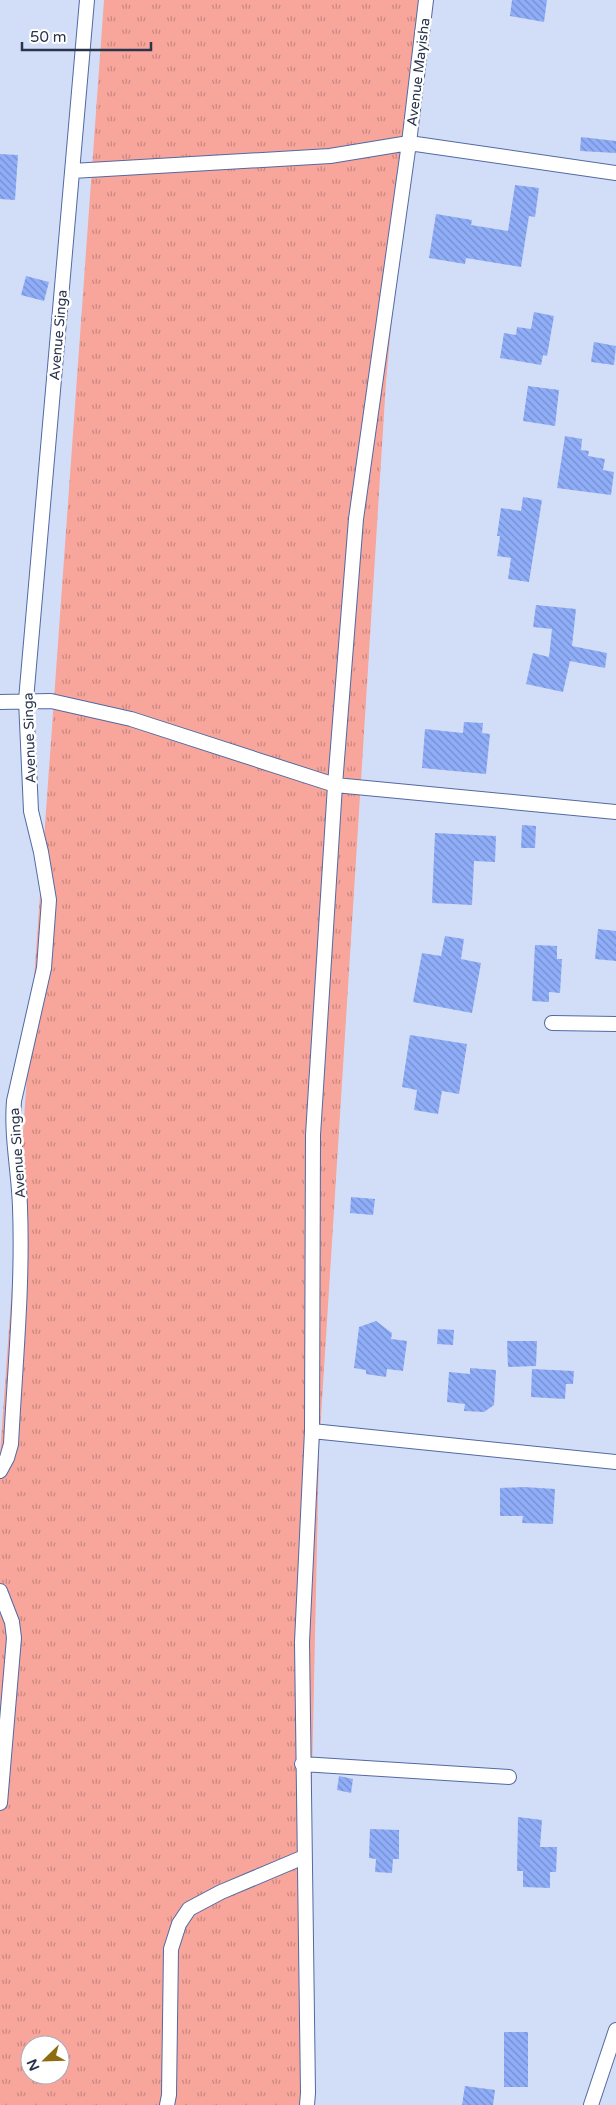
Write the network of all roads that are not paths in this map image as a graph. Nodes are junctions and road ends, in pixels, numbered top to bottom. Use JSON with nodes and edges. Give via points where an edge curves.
{"nodes":[{"id":1,"x":87,"y":0,"type":"edge"},
{"id":2,"x":426,"y":0,"type":"edge"},
{"id":3,"x":409,"y":143,"type":"junction"},
{"id":4,"x":72,"y":170,"type":"junction"},
{"id":5,"x":616,"y":173,"type":"edge"},
{"id":6,"x":26,"y":700,"type":"junction"},
{"id":7,"x":0,"y":702,"type":"edge"},
{"id":8,"x":336,"y":785,"type":"junction"},
{"id":9,"x":616,"y":812,"type":"edge"},
{"id":10,"x":552,"y":1023,"type":"dead end"},
{"id":11,"x":616,"y":1024,"type":"edge"},
{"id":12,"x":312,"y":1431,"type":"junction"},
{"id":13,"x":616,"y":1462,"type":"edge"},
{"id":14,"x":0,"y":1471,"type":"edge"},
{"id":15,"x":0,"y":1591,"type":"edge"},
{"id":16,"x":302,"y":1764,"type":"junction"},
{"id":17,"x":509,"y":1777,"type":"dead end"},
{"id":18,"x":0,"y":1803,"type":"edge"},
{"id":19,"x":304,"y":1857,"type":"junction"},
{"id":20,"x":615,"y":2036,"type":"edge"},
{"id":21,"x":166,"y":2105,"type":"edge"},
{"id":22,"x":307,"y":2105,"type":"edge"},
{"id":23,"x":591,"y":2105,"type":"edge"}],
"edges":[{"from":1,"to":4,"type":"street","name":"Avenue Singa"},
{"from":2,"to":3,"type":"street","name":"Avenue Mayisha"},
{"from":3,"to":4,"type":"street","via":[[330,156]]},
{"from":3,"to":5,"type":"street"},
{"from":3,"to":8,"type":"street","name":"Avenue Mayisha","via":[[356,519]]},
{"from":4,"to":6,"type":"street","name":"Avenue Singa"},
{"from":6,"to":7,"type":"street"},
{"from":6,"to":8,"type":"street","via":[[70,704],[131,719]]},
{"from":6,"to":14,"type":"street","name":"Avenue Singa","via":[[31,811],[48,900],[44,968],[12,1116],[20,1208],[20,1266],[11,1444]]},
{"from":8,"to":9,"type":"street"},
{"from":8,"to":12,"type":"street","name":"Avenue Mayisha","via":[[313,1135]]},
{"from":10,"to":11,"type":"street"},
{"from":12,"to":13,"type":"street"},
{"from":12,"to":16,"type":"street","name":"Avenue Mayisha","via":[[302,1642]]},
{"from":15,"to":18,"type":"street","via":[[12,1622],[14,1638]]},
{"from":16,"to":17,"type":"street"},
{"from":16,"to":19,"type":"street","name":"Avenue Mayisha"},
{"from":19,"to":21,"type":"street","via":[[189,1909],[179,1924],[170,1949],[169,2095]]},
{"from":19,"to":22,"type":"street","name":"Avenue Mayisha"},
{"from":20,"to":23,"type":"street"}]}
